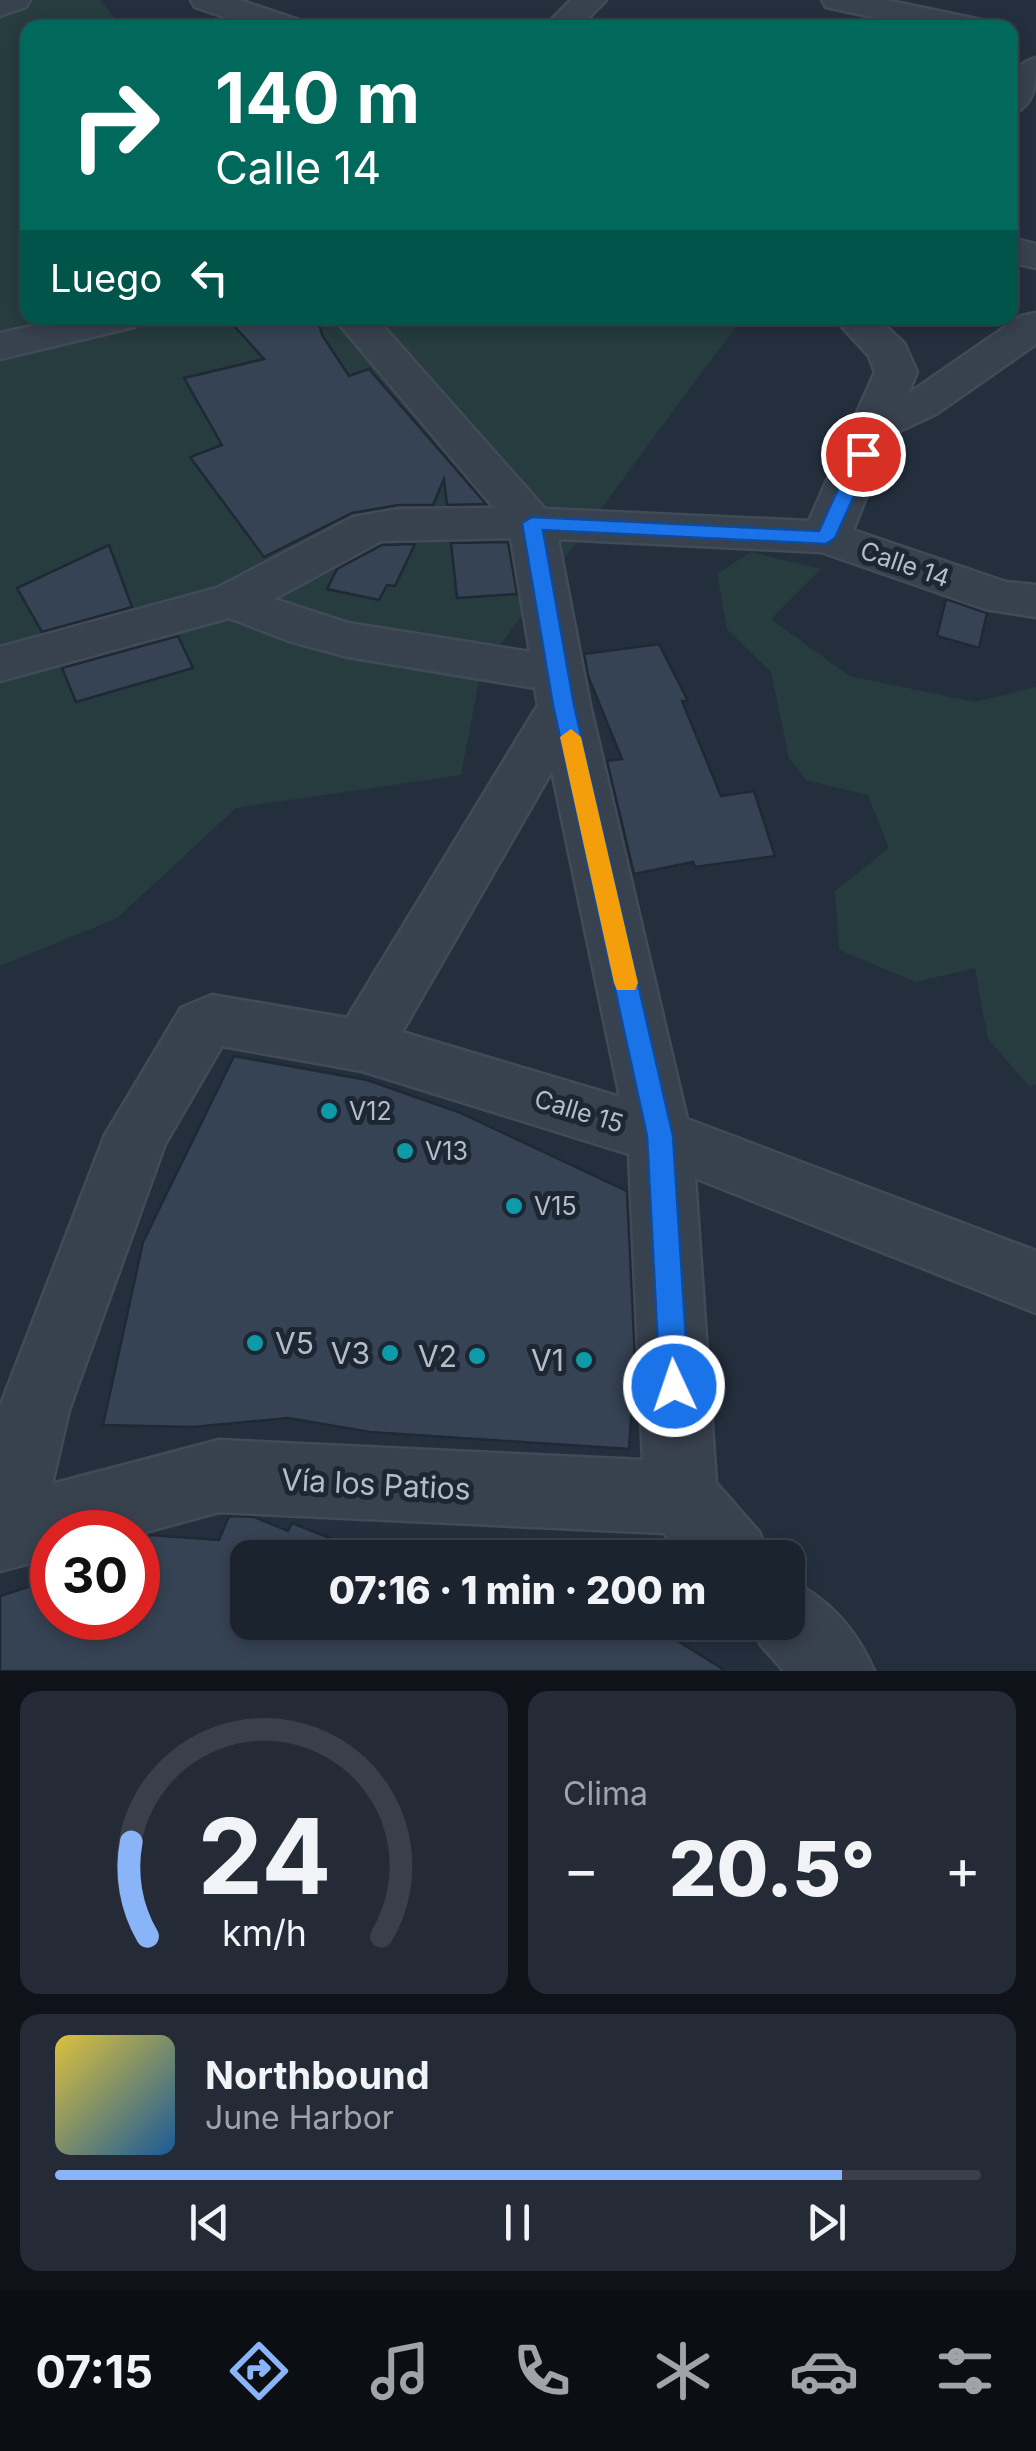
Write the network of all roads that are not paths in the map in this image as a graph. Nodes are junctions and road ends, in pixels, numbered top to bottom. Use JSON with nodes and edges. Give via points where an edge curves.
{"nodes":[{"id":1,"x":14,"y":0,"type":"edge"},
{"id":2,"x":208,"y":0,"type":"edge"},
{"id":3,"x":590,"y":0,"type":"edge"},
{"id":4,"x":838,"y":0,"type":"edge"},
{"id":5,"x":0,"y":6,"type":"edge"},
{"id":6,"x":267,"y":20,"type":"edge"},
{"id":7,"x":569,"y":20,"type":"edge"},
{"id":8,"x":935,"y":20,"type":"edge"},
{"id":9,"x":1032,"y":48,"type":"edge"},
{"id":10,"x":1018,"y":83,"type":"edge"},
{"id":11,"x":1036,"y":324,"type":"edge"},
{"id":12,"x":89,"y":325,"type":"edge"},
{"id":13,"x":360,"y":325,"type":"edge"},
{"id":14,"x":861,"y":325,"type":"edge"},
{"id":15,"x":0,"y":346,"type":"edge"},
{"id":16,"x":876,"y":426,"type":"junction"},
{"id":17,"x":532,"y":523,"type":"junction"},
{"id":18,"x":826,"y":538,"type":"junction"},
{"id":19,"x":234,"y":600,"type":"junction"},
{"id":20,"x":1036,"y":601,"type":"edge"},
{"id":21,"x":0,"y":664,"type":"edge"},
{"id":22,"x":561,"y":689,"type":"junction"},
{"id":23,"x":362,"y":1046,"type":"junction"},
{"id":24,"x":660,"y":1136,"type":"junction"},
{"id":25,"x":1036,"y":1282,"type":"edge"},
{"id":26,"x":17,"y":1410,"type":"edge"},
{"id":27,"x":681,"y":1498,"type":"junction"},
{"id":28,"x":2,"y":1533,"type":"edge"},
{"id":29,"x":717,"y":1540,"type":"edge"},
{"id":30,"x":805,"y":1638,"type":"edge"},
{"id":31,"x":834,"y":1671,"type":"edge"}],
"edges":[{"from":1,"to":5,"type":"street"},
{"from":2,"to":6,"type":"street"},
{"from":3,"to":7,"type":"street"},
{"from":4,"to":8,"type":"street"},
{"from":9,"to":10,"type":"street"},
{"from":11,"to":16,"type":"street","via":[[921,405]]},
{"from":12,"to":15,"type":"street"},
{"from":13,"to":17,"type":"street"},
{"from":14,"to":16,"type":"street","via":[[888,352],[896,372]]},
{"from":16,"to":18,"type":"street"},
{"from":17,"to":18,"type":"street","name":"Calle 14"},
{"from":17,"to":19,"type":"street","name":"Calle 14","via":[[370,528]]},
{"from":17,"to":22,"type":"street"},
{"from":18,"to":20,"type":"street","name":"Calle 14","via":[[1002,598]]},
{"from":19,"to":21,"type":"street","name":"Calle 14"},
{"from":19,"to":22,"type":"street","via":[[270,621]]},
{"from":22,"to":23,"type":"street"},
{"from":22,"to":24,"type":"street"},
{"from":23,"to":24,"type":"street","name":"Calle 15"},
{"from":23,"to":26,"type":"street","name":"Calle 15","via":[[224,1020],[202,1026],[137,1135]]},
{"from":24,"to":25,"type":"street","name":"Calle 15"},
{"from":24,"to":27,"type":"street"},
{"from":26,"to":28,"type":"street"},
{"from":27,"to":28,"type":"street","name":"Vía los Patios","via":[[219,1476]]},
{"from":27,"to":29,"type":"street"},
{"from":30,"to":31,"type":"street"}]}
